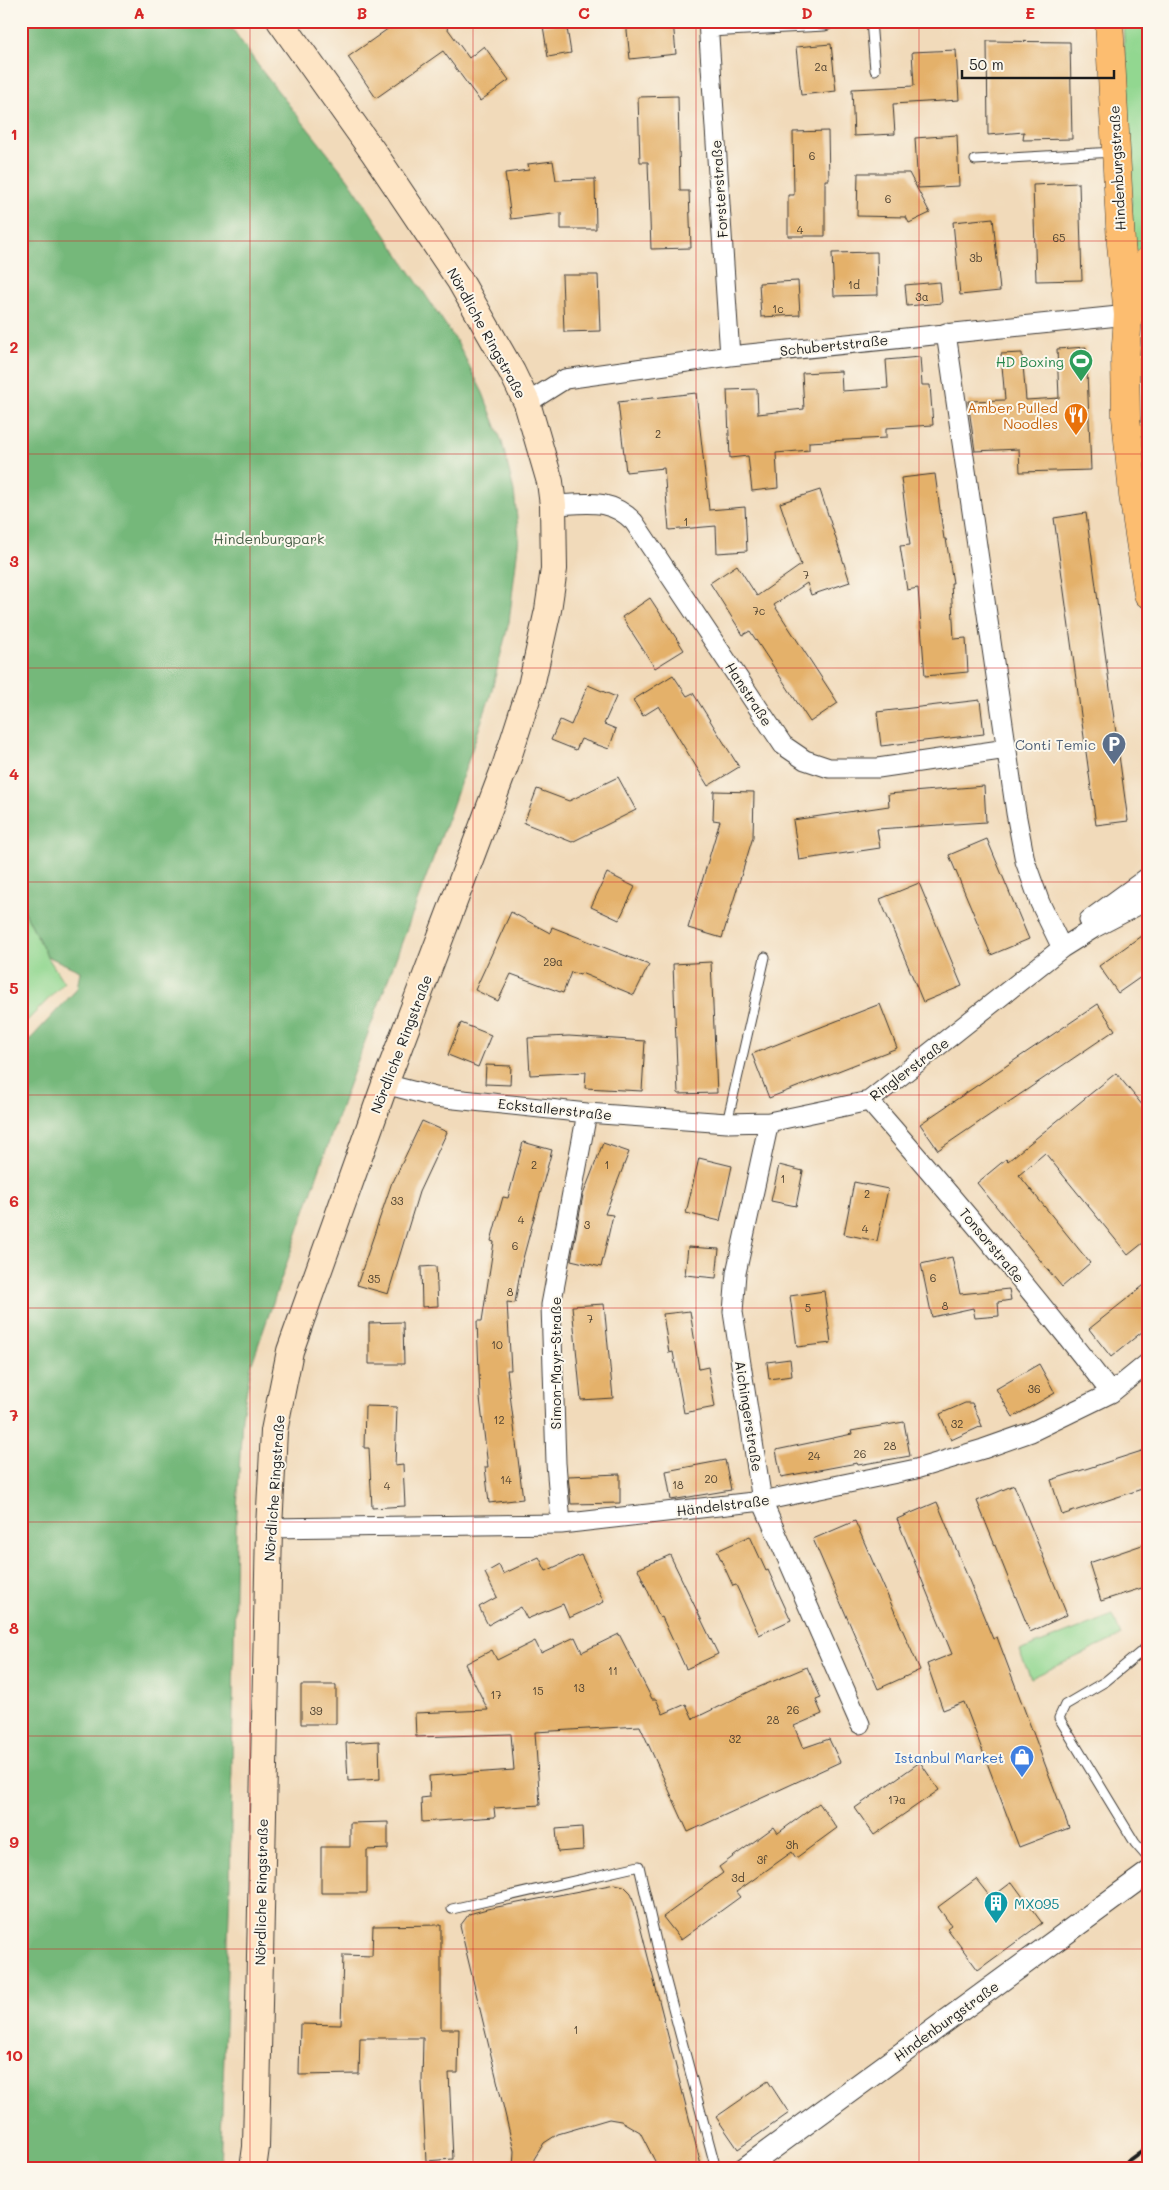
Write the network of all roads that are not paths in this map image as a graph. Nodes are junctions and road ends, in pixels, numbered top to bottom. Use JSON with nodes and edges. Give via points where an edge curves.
{"nodes":[{"id":1,"x":280,"y":21,"type":"edge"},
{"id":2,"x":825,"y":21,"type":"edge"},
{"id":3,"x":871,"y":21,"type":"edge"},
{"id":4,"x":1110,"y":21,"type":"edge"},
{"id":5,"x":709,"y":24,"type":"edge"},
{"id":6,"x":875,"y":70,"type":"dead end"},
{"id":7,"x":1116,"y":152,"type":"junction"},
{"id":8,"x":975,"y":160,"type":"dead end"},
{"id":9,"x":1148,"y":261,"type":"edge"},
{"id":10,"x":1138,"y":313,"type":"edge"},
{"id":11,"x":946,"y":334,"type":"junction"},
{"id":12,"x":730,"y":356,"type":"junction"},
{"id":13,"x":527,"y":403,"type":"junction"},
{"id":14,"x":553,"y":505,"type":"junction"},
{"id":15,"x":1148,"y":594,"type":"edge"},
{"id":16,"x":1007,"y":749,"type":"junction"},
{"id":17,"x":1148,"y":877,"type":"edge"},
{"id":18,"x":1148,"y":900,"type":"edge"},
{"id":19,"x":1062,"y":948,"type":"junction"},
{"id":20,"x":765,"y":957,"type":"dead end"},
{"id":21,"x":385,"y":1084,"type":"junction"},
{"id":22,"x":869,"y":1101,"type":"junction"},
{"id":23,"x":587,"y":1113,"type":"junction"},
{"id":24,"x":769,"y":1122,"type":"junction"},
{"id":25,"x":727,"y":1123,"type":"junction"},
{"id":26,"x":1148,"y":1362,"type":"edge"},
{"id":27,"x":1111,"y":1393,"type":"junction"},
{"id":28,"x":762,"y":1501,"type":"junction"},
{"id":29,"x":561,"y":1524,"type":"junction"},
{"id":30,"x":269,"y":1528,"type":"junction"},
{"id":31,"x":1148,"y":1646,"type":"edge"},
{"id":32,"x":860,"y":1724,"type":"dead end"},
{"id":33,"x":1148,"y":1858,"type":"edge"},
{"id":34,"x":1148,"y":1873,"type":"edge"},
{"id":35,"x":452,"y":1909,"type":"dead end"},
{"id":36,"x":256,"y":2162,"type":"edge"},
{"id":37,"x":716,"y":2169,"type":"edge"},
{"id":38,"x":744,"y":2169,"type":"edge"}],
"edges":[{"from":1,"to":13,"type":"main road","name":"Nördliche Ringstraße","via":[[460,281]]},
{"from":2,"to":5,"type":"street"},
{"from":3,"to":6,"type":"lane"},
{"from":4,"to":7,"type":"main road","name":"Hindenburgstraße"},
{"from":5,"to":12,"type":"street","name":"Forsterstraße"},
{"from":7,"to":8,"type":"lane"},
{"from":7,"to":10,"type":"main road","name":"Hindenburgstraße"},
{"from":9,"to":10,"type":"main road","name":"Hindenburgstraße"},
{"from":10,"to":11,"type":"street","name":"Schubertstraße"},
{"from":10,"to":15,"type":"main road","name":"Hindenburgstraße","via":[[1125,385],[1137,530]]},
{"from":11,"to":12,"type":"street","name":"Schubertstraße"},
{"from":11,"to":16,"type":"street"},
{"from":12,"to":13,"type":"street","name":"Schubertstraße","via":[[565,379]]},
{"from":13,"to":14,"type":"main road","name":"Nördliche Ringstraße","via":[[550,482]]},
{"from":14,"to":16,"type":"street","name":"Hanstraße","via":[[608,505],[623,511],[634,522],[783,744],[805,760],[830,768],[878,768]]},
{"from":14,"to":21,"type":"main road","name":"Nördliche Ringstraße","via":[[554,570],[531,686],[502,773]]},
{"from":16,"to":19,"type":"street","via":[[1025,861],[1040,904]]},
{"from":17,"to":19,"type":"street","name":"Ringlerstraße","via":[[1085,922]]},
{"from":18,"to":19,"type":"street","name":"Ringlerstraße"},
{"from":19,"to":22,"type":"street","name":"Ringlerstraße"},
{"from":20,"to":25,"type":"lane"},
{"from":21,"to":23,"type":"street","name":"Eckstallerstraße","via":[[435,1097]]},
{"from":21,"to":30,"type":"main road","name":"Nördliche Ringstraße","via":[[290,1351],[274,1431]]},
{"from":22,"to":24,"type":"street","name":"Ringlerstraße"},
{"from":22,"to":27,"type":"street","name":"Tonsorstraße"},
{"from":23,"to":25,"type":"street","name":"Eckstallerstraße"},
{"from":23,"to":29,"type":"street","name":"Simon-Mayr-Straße","via":[[551,1304]]},
{"from":24,"to":25,"type":"street","name":"Ringlerstraße"},
{"from":24,"to":28,"type":"street","name":"Aichingerstraße","via":[[736,1274],[732,1312]]},
{"from":26,"to":27,"type":"street","name":"Händelstraße"},
{"from":27,"to":28,"type":"street","name":"Händelstraße","via":[[1031,1432],[983,1449],[916,1469]]},
{"from":28,"to":29,"type":"street","name":"Händelstraße"},
{"from":28,"to":32,"type":"street","name":"Aichingerstraße"},
{"from":29,"to":30,"type":"street","name":"Händelstraße"},
{"from":30,"to":36,"type":"main road","name":"Nördliche Ringstraße"},
{"from":31,"to":33,"type":"lane","via":[[1106,1681],[1065,1705],[1059,1718],[1135,1843]]},
{"from":34,"to":38,"type":"street","name":"Hindenburgstraße"},
{"from":35,"to":37,"type":"lane","via":[[639,1866],[660,1959]]}]}
